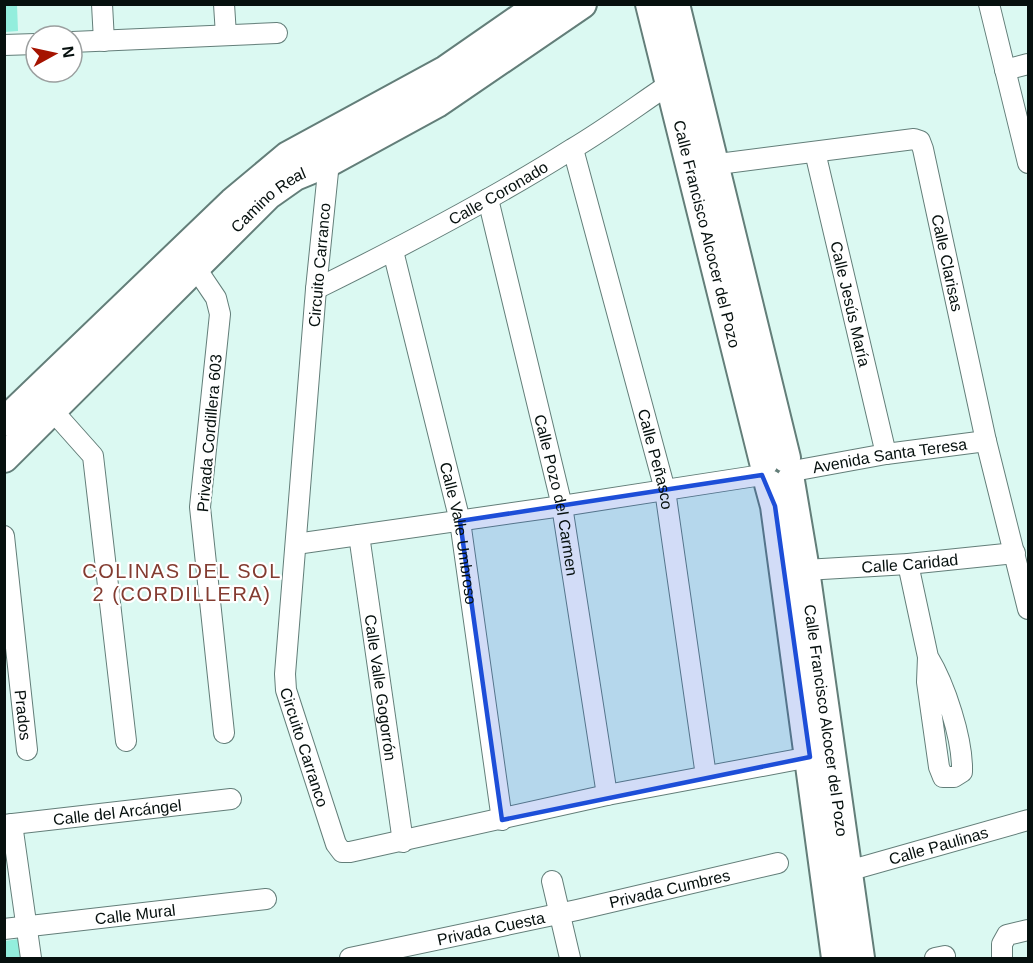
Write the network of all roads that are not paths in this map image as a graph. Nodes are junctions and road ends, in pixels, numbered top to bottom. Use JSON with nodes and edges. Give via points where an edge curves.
{"nodes":[{"id":1,"x":102,"y":4,"type":"edge"},
{"id":2,"x":224,"y":4,"type":"edge"},
{"id":3,"x":541,"y":4,"type":"edge"},
{"id":4,"x":582,"y":4,"type":"edge"},
{"id":5,"x":650,"y":4,"type":"edge"},
{"id":6,"x":675,"y":4,"type":"edge"},
{"id":7,"x":989,"y":4,"type":"edge"},
{"id":8,"x":276,"y":33,"type":"dead end"},
{"id":9,"x":226,"y":35,"type":"junction"},
{"id":10,"x":105,"y":41,"type":"junction"},
{"id":11,"x":84,"y":42,"type":"edge"},
{"id":12,"x":24,"y":44,"type":"edge"},
{"id":13,"x":4,"y":45,"type":"edge"},
{"id":14,"x":1029,"y":64,"type":"edge"},
{"id":15,"x":1005,"y":70,"type":"junction"},
{"id":16,"x":671,"y":83,"type":"junction"},
{"id":17,"x":573,"y":149,"type":"junction"},
{"id":18,"x":815,"y":152,"type":"junction"},
{"id":19,"x":329,"y":162,"type":"junction"},
{"id":20,"x":1029,"y":163,"type":"edge"},
{"id":21,"x":703,"y":167,"type":"junction"},
{"id":22,"x":488,"y":199,"type":"junction"},
{"id":23,"x":393,"y":251,"type":"junction"},
{"id":24,"x":189,"y":259,"type":"junction"},
{"id":25,"x":316,"y":289,"type":"junction"},
{"id":26,"x":44,"y":401,"type":"junction"},
{"id":27,"x":4,"y":422,"type":"edge"},
{"id":28,"x":986,"y":441,"type":"junction"},
{"id":29,"x":886,"y":454,"type":"junction"},
{"id":30,"x":4,"y":458,"type":"edge"},
{"id":31,"x":777,"y":472,"type":"junction"},
{"id":32,"x":664,"y":490,"type":"junction"},
{"id":33,"x":562,"y":506,"type":"junction"},
{"id":34,"x":460,"y":521,"type":"junction"},
{"id":35,"x":359,"y":535,"type":"junction"},
{"id":36,"x":4,"y":536,"type":"edge"},
{"id":37,"x":296,"y":543,"type":"junction"},
{"id":38,"x":1015,"y":553,"type":"junction"},
{"id":39,"x":908,"y":564,"type":"junction"},
{"id":40,"x":805,"y":570,"type":"junction"},
{"id":41,"x":1029,"y":609,"type":"edge"},
{"id":42,"x":928,"y":657,"type":"junction"},
{"id":43,"x":224,"y":733,"type":"dead end"},
{"id":44,"x":126,"y":741,"type":"dead end"},
{"id":45,"x":27,"y":750,"type":"dead end"},
{"id":46,"x":810,"y":757,"type":"junction"},
{"id":47,"x":706,"y":776,"type":"junction"},
{"id":48,"x":607,"y":795,"type":"junction"},
{"id":49,"x":231,"y":799,"type":"dead end"},
{"id":50,"x":502,"y":820,"type":"junction"},
{"id":51,"x":1029,"y":820,"type":"edge"},
{"id":52,"x":8,"y":824,"type":"edge"},
{"id":53,"x":403,"y":842,"type":"junction"},
{"id":54,"x":778,"y":863,"type":"dead end"},
{"id":55,"x":848,"y":871,"type":"junction"},
{"id":56,"x":552,"y":881,"type":"dead end"},
{"id":57,"x":266,"y":899,"type":"dead end"},
{"id":58,"x":560,"y":913,"type":"junction"},
{"id":59,"x":27,"y":927,"type":"junction"},
{"id":60,"x":4,"y":929,"type":"edge"},
{"id":61,"x":1029,"y":930,"type":"edge"},
{"id":62,"x":31,"y":958,"type":"edge"},
{"id":63,"x":350,"y":958,"type":"edge"},
{"id":64,"x":570,"y":958,"type":"edge"},
{"id":65,"x":836,"y":958,"type":"edge"},
{"id":66,"x":860,"y":958,"type":"edge"},
{"id":67,"x":1002,"y":958,"type":"edge"}],
"edges":[{"from":1,"to":10,"type":"street"},
{"from":2,"to":9,"type":"street"},
{"from":3,"to":24,"type":"street","name":"Camino Real","via":[[446,70],[288,156],[253,184]]},
{"from":4,"to":19,"type":"street","name":"Camino Real","via":[[437,103]]},
{"from":5,"to":16,"type":"street","name":"Calle Francisco Alcocer del Pozo"},
{"from":6,"to":21,"type":"street","name":"Calle Francisco Alcocer del Pozo"},
{"from":7,"to":15,"type":"street"},
{"from":8,"to":9,"type":"street"},
{"from":9,"to":10,"type":"street"},
{"from":10,"to":11,"type":"street"},
{"from":12,"to":13,"type":"street"},
{"from":14,"to":15,"type":"street"},
{"from":15,"to":20,"type":"street"},
{"from":16,"to":17,"type":"street","name":"Calle Coronado"},
{"from":16,"to":21,"type":"street","name":"Calle Francisco Alcocer del Pozo"},
{"from":17,"to":22,"type":"street","name":"Calle Coronado"},
{"from":17,"to":32,"type":"street","name":"Calle Peñasco"},
{"from":18,"to":21,"type":"street","name":"Calle Clarisas"},
{"from":18,"to":28,"type":"street","name":"Calle Clarisas","via":[[920,141]]},
{"from":18,"to":29,"type":"street","name":"Calle Jesús María"},
{"from":19,"to":24,"type":"street","name":"Camino Real","via":[[295,176]]},
{"from":19,"to":25,"type":"street","name":"Circuito Carranco"},
{"from":21,"to":31,"type":"street","name":"Calle Francisco Alcocer del Pozo"},
{"from":22,"to":23,"type":"street","name":"Calle Coronado"},
{"from":22,"to":33,"type":"street","name":"Calle Pozo del Carmen"},
{"from":23,"to":25,"type":"street","name":"Calle Coronado"},
{"from":23,"to":34,"type":"street","name":"Calle Valle Umbroso"},
{"from":24,"to":26,"type":"street","name":"Camino Real"},
{"from":24,"to":43,"type":"street","name":"Privada Cordillera 603","via":[[216,298],[220,314],[200,507]]},
{"from":25,"to":37,"type":"street","name":"Circuito Carranco"},
{"from":26,"to":27,"type":"street","name":"Camino Real"},
{"from":26,"to":30,"type":"street","name":"Camino Real"},
{"from":26,"to":44,"type":"street","via":[[93,456]]},
{"from":28,"to":29,"type":"street","name":"Avenida Santa Teresa"},
{"from":28,"to":38,"type":"street","name":"Calle Clarisas"},
{"from":29,"to":31,"type":"street","name":"Avenida Santa Teresa"},
{"from":31,"to":32,"type":"street","name":"Avenida Santa Teresa"},
{"from":31,"to":40,"type":"street","name":"Calle Francisco Alcocer del Pozo"},
{"from":31,"to":46,"type":"street","name":"Calle Francisco Alcocer del Pozo","via":[[775,506]]},
{"from":32,"to":33,"type":"street","name":"Avenida Santa Teresa"},
{"from":32,"to":47,"type":"street","name":"Calle Peñasco"},
{"from":33,"to":34,"type":"street","name":"Avenida Santa Teresa"},
{"from":33,"to":48,"type":"street","name":"Calle Pozo del Carmen"},
{"from":34,"to":35,"type":"street","name":"Avenida Santa Teresa"},
{"from":34,"to":50,"type":"street","name":"Calle Valle Umbroso"},
{"from":35,"to":37,"type":"street","name":"Avenida Santa Teresa"},
{"from":35,"to":53,"type":"street","name":"Calle Valle Gogorrón"},
{"from":36,"to":45,"type":"street","name":"Prados"},
{"from":37,"to":53,"type":"street","name":"Circuito Carranco","via":[[286,690],[336,844],[342,852],[350,852]]},
{"from":38,"to":39,"type":"street","name":"Calle Caridad"},
{"from":38,"to":41,"type":"street","name":"Calle Clarisas"},
{"from":39,"to":40,"type":"street","name":"Calle Caridad"},
{"from":39,"to":42,"type":"street"},
{"from":40,"to":55,"type":"street","name":"Calle Francisco Alcocer del Pozo"},
{"from":42,"to":42,"type":"street","via":[[927,682],[939,767],[943,777],[954,777],[962,772],[962,758],[939,674]]},
{"from":46,"to":47,"type":"street","name":"Circuito Carranco"},
{"from":46,"to":65,"type":"street","name":"Calle Francisco Alcocer del Pozo"},
{"from":47,"to":48,"type":"street","name":"Circuito Carranco"},
{"from":48,"to":50,"type":"street","name":"Circuito Carranco"},
{"from":49,"to":52,"type":"street","name":"Calle del Arcángel"},
{"from":50,"to":53,"type":"street","name":"Circuito Carranco"},
{"from":51,"to":55,"type":"street","name":"Calle Paulinas"},
{"from":52,"to":59,"type":"street"},
{"from":54,"to":58,"type":"street","name":"Privada Cumbres"},
{"from":55,"to":66,"type":"street","name":"Calle Francisco Alcocer del Pozo"},
{"from":56,"to":58,"type":"street"},
{"from":57,"to":59,"type":"street","name":"Calle Mural"},
{"from":58,"to":63,"type":"street","name":"Privada Cuesta"},
{"from":58,"to":64,"type":"street"},
{"from":59,"to":60,"type":"street","name":"Calle Mural"},
{"from":59,"to":62,"type":"street"},
{"from":61,"to":67,"type":"street","via":[[1007,935]]}]}
